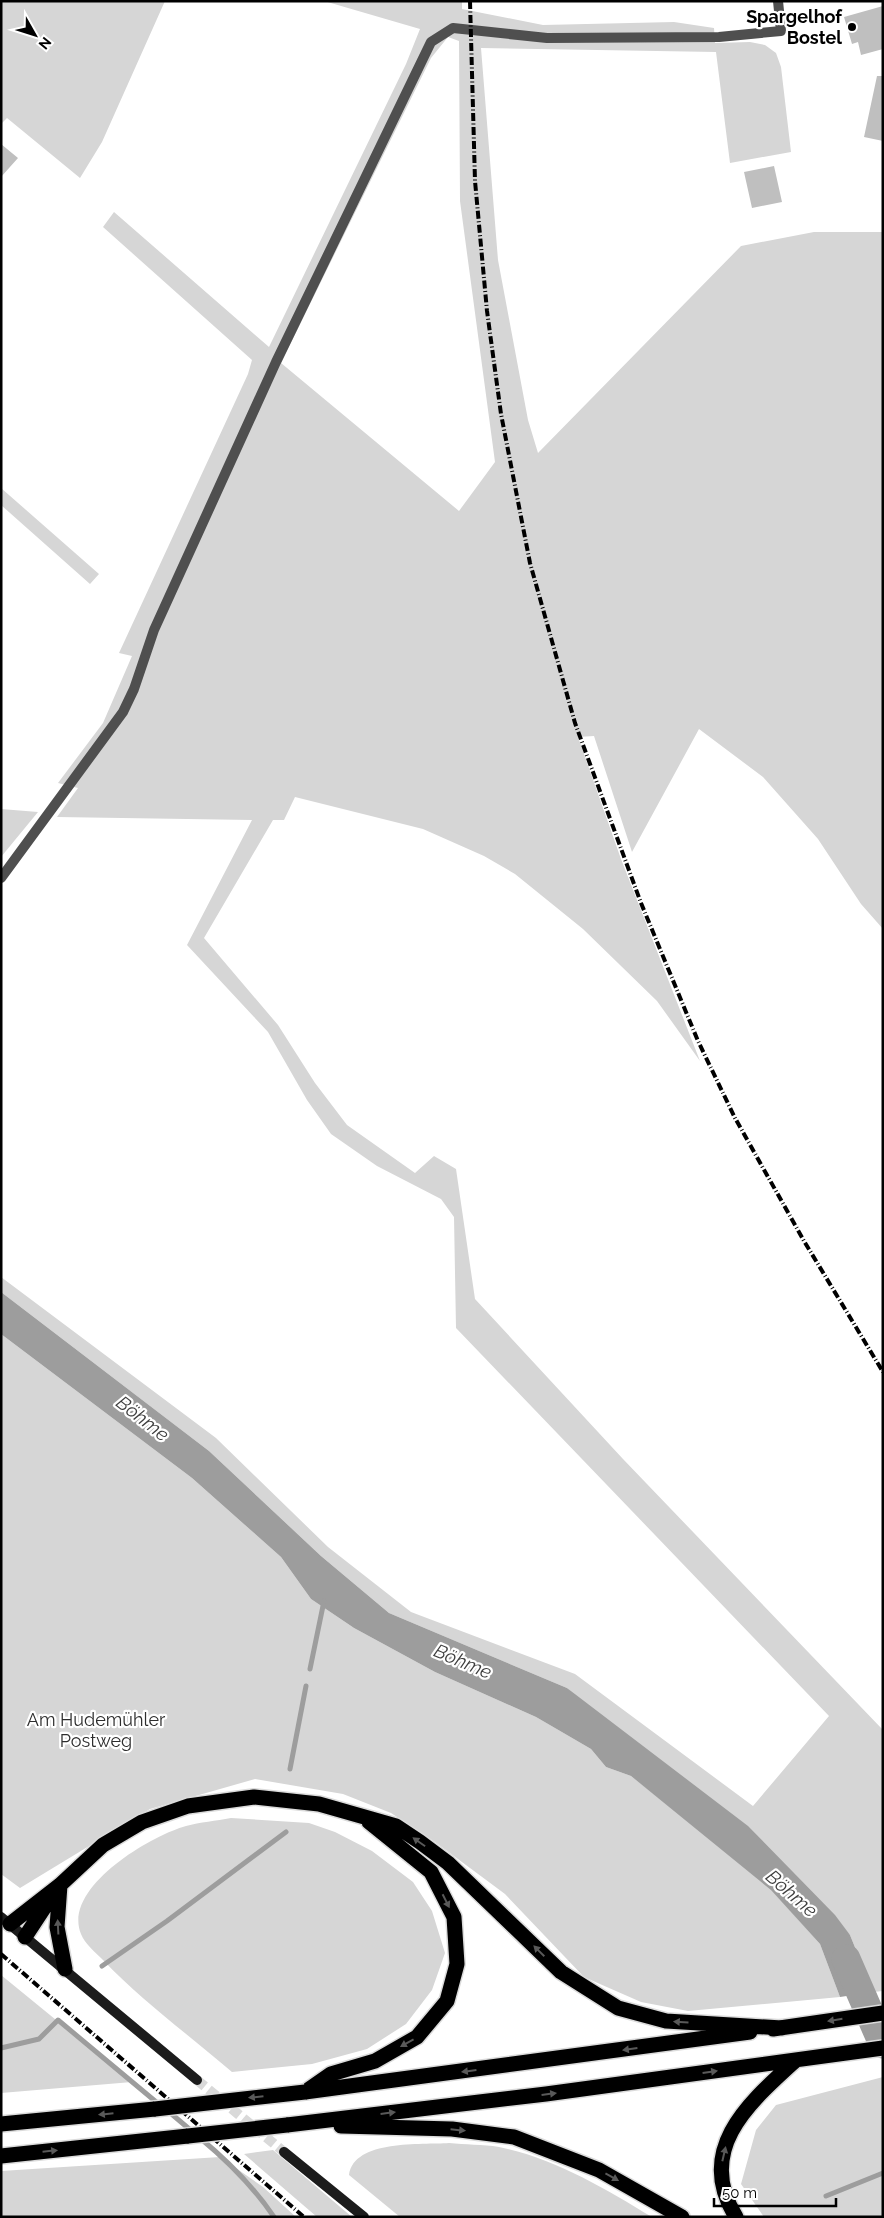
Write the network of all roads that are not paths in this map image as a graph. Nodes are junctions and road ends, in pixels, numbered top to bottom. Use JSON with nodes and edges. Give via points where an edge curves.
{"nodes":[{"id":1,"x":778,"y":1,"type":"edge"},
{"id":2,"x":1,"y":878,"type":"edge"},
{"id":3,"x":363,"y":1818,"type":"junction"},
{"id":4,"x":60,"y":1885,"type":"junction"},
{"id":5,"x":5,"y":1920,"type":"edge"},
{"id":6,"x":25,"y":1937,"type":"junction"},
{"id":7,"x":65,"y":1970,"type":"junction"},
{"id":8,"x":883,"y":2013,"type":"edge"},
{"id":9,"x":782,"y":2028,"type":"junction"},
{"id":10,"x":883,"y":2048,"type":"edge"},
{"id":11,"x":796,"y":2060,"type":"junction"},
{"id":12,"x":197,"y":2080,"type":"tunnel mouth"},
{"id":13,"x":304,"y":2092,"type":"junction"},
{"id":14,"x":1,"y":2124,"type":"edge"},
{"id":15,"x":287,"y":2124,"type":"junction"},
{"id":16,"x":284,"y":2152,"type":"tunnel mouth"},
{"id":17,"x":1,"y":2156,"type":"edge"},
{"id":18,"x":364,"y":2217,"type":"edge"},
{"id":19,"x":682,"y":2217,"type":"edge"},
{"id":20,"x":736,"y":2217,"type":"edge"}],
"edges":[{"from":1,"to":2,"type":"street","via":[[781,31],[719,37],[547,38],[453,28],[432,42],[276,362],[154,630],[123,712]]},
{"from":3,"to":4,"type":"highway","via":[[319,1804],[254,1797],[188,1806],[142,1822],[103,1845]]},
{"from":9,"to":3,"type":"highway","one_way":true,"via":[[666,2021],[618,2008],[561,1972],[427,1847],[396,1826]]},
{"from":3,"to":13,"type":"highway","one_way":true,"via":[[431,1872],[454,1917],[458,1964],[446,2001],[417,2037],[375,2061],[331,2074]]},
{"from":4,"to":5,"type":"highway"},
{"from":4,"to":6,"type":"highway"},
{"from":7,"to":4,"type":"highway","one_way":true,"via":[[57,1927]]},
{"from":5,"to":6,"type":"main road"},
{"from":6,"to":7,"type":"main road"},
{"from":7,"to":12,"type":"main road"},
{"from":8,"to":9,"type":"highway","one_way":true},
{"from":9,"to":13,"type":"highway","one_way":true},
{"from":10,"to":11,"type":"highway"},
{"from":15,"to":11,"type":"highway","one_way":true,"via":[[546,2094]]},
{"from":20,"to":11,"type":"highway","one_way":true,"via":[[730,2208],[720,2170],[728,2136],[743,2111]]},
{"from":13,"to":14,"type":"highway","one_way":true,"bridge":true},
{"from":17,"to":15,"type":"highway","one_way":true,"bridge":true},
{"from":15,"to":19,"type":"highway","one_way":true,"via":[[452,2129],[514,2137],[599,2170]]},
{"from":16,"to":18,"type":"main road"}]}
